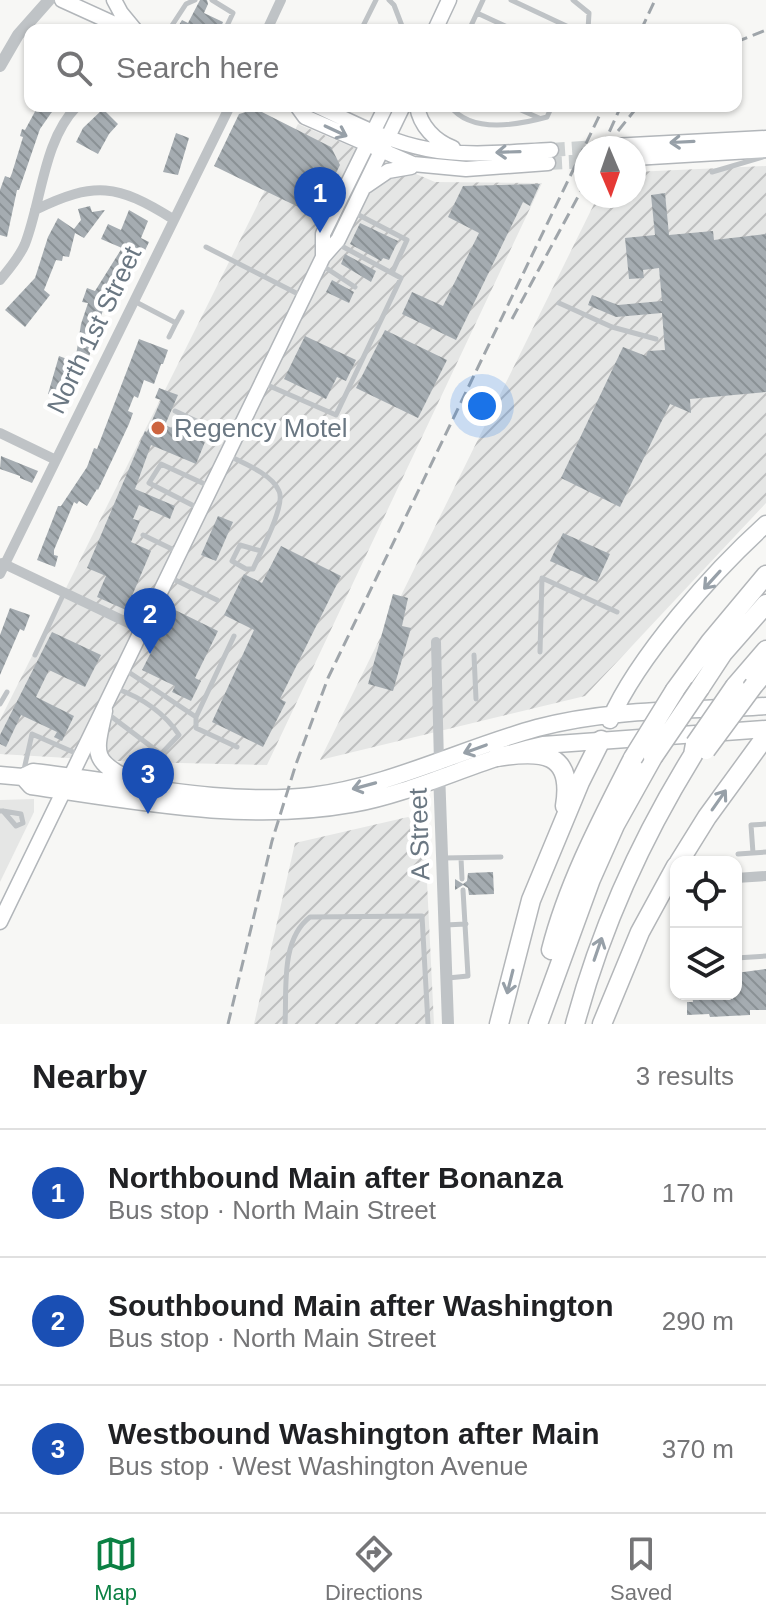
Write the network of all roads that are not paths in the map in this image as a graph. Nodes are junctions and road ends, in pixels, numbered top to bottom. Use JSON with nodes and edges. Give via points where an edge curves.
{"nodes":[{"id":1,"x":49,"y":0,"type":"edge"},
{"id":2,"x":62,"y":0,"type":"edge"},
{"id":3,"x":114,"y":0,"type":"edge"},
{"id":4,"x":195,"y":0,"type":"edge"},
{"id":5,"x":212,"y":0,"type":"edge"},
{"id":6,"x":281,"y":0,"type":"edge"},
{"id":7,"x":376,"y":0,"type":"edge"},
{"id":8,"x":389,"y":0,"type":"edge"},
{"id":9,"x":483,"y":0,"type":"edge"},
{"id":10,"x":511,"y":0,"type":"edge"},
{"id":11,"x":573,"y":0,"type":"edge"},
{"id":12,"x":445,"y":1,"type":"edge"},
{"id":13,"x":477,"y":13,"type":"junction"},
{"id":14,"x":28,"y":24,"type":"edge"},
{"id":15,"x":115,"y":24,"type":"edge"},
{"id":16,"x":131,"y":24,"type":"edge"},
{"id":17,"x":173,"y":24,"type":"edge"},
{"id":18,"x":228,"y":24,"type":"edge"},
{"id":19,"x":270,"y":24,"type":"edge"},
{"id":20,"x":364,"y":24,"type":"edge"},
{"id":21,"x":401,"y":24,"type":"edge"},
{"id":22,"x":437,"y":24,"type":"edge"},
{"id":23,"x":472,"y":24,"type":"edge"},
{"id":24,"x":501,"y":24,"type":"edge"},
{"id":25,"x":562,"y":24,"type":"edge"},
{"id":26,"x":588,"y":24,"type":"edge"},
{"id":27,"x":24,"y":28,"type":"edge"},
{"id":28,"x":0,"y":65,"type":"edge"},
{"id":29,"x":72,"y":112,"type":"edge"},
{"id":30,"x":227,"y":112,"type":"edge"},
{"id":31,"x":301,"y":112,"type":"edge"},
{"id":32,"x":327,"y":112,"type":"edge"},
{"id":33,"x":384,"y":112,"type":"edge"},
{"id":34,"x":399,"y":112,"type":"edge"},
{"id":35,"x":419,"y":112,"type":"edge"},
{"id":36,"x":454,"y":112,"type":"edge"},
{"id":37,"x":525,"y":112,"type":"edge"},
{"id":38,"x":549,"y":112,"type":"edge"},
{"id":39,"x":540,"y":119,"type":"junction"},
{"id":40,"x":766,"y":138,"type":"edge"},
{"id":41,"x":377,"y":141,"type":"junction"},
{"id":42,"x":646,"y":144,"type":"edge"},
{"id":43,"x":766,"y":150,"type":"edge"},
{"id":44,"x":465,"y":153,"type":"junction"},
{"id":45,"x":766,"y":156,"type":"edge"},
{"id":46,"x":646,"y":157,"type":"edge"},
{"id":47,"x":424,"y":166,"type":"junction"},
{"id":48,"x":712,"y":172,"type":"dead end"},
{"id":49,"x":364,"y":188,"type":"junction"},
{"id":50,"x":35,"y":210,"type":"junction"},
{"id":51,"x":352,"y":211,"type":"junction"},
{"id":52,"x":173,"y":219,"type":"junction"},
{"id":53,"x":336,"y":243,"type":"junction"},
{"id":54,"x":206,"y":247,"type":"dead end"},
{"id":55,"x":321,"y":260,"type":"junction"},
{"id":56,"x":392,"y":273,"type":"junction"},
{"id":57,"x":0,"y":280,"type":"edge"},
{"id":58,"x":355,"y":287,"type":"dead end"},
{"id":59,"x":303,"y":297,"type":"junction"},
{"id":60,"x":133,"y":301,"type":"junction"},
{"id":61,"x":559,"y":303,"type":"dead end"},
{"id":62,"x":182,"y":312,"type":"dead end"},
{"id":63,"x":176,"y":323,"type":"junction"},
{"id":64,"x":169,"y":337,"type":"dead end"},
{"id":65,"x":656,"y":339,"type":"dead end"},
{"id":66,"x":262,"y":382,"type":"junction"},
{"id":67,"x":175,"y":411,"type":"dead end"},
{"id":68,"x":0,"y":433,"type":"edge"},
{"id":69,"x":234,"y":439,"type":"junction"},
{"id":70,"x":226,"y":455,"type":"junction"},
{"id":71,"x":56,"y":460,"type":"junction"},
{"id":72,"x":210,"y":487,"type":"junction"},
{"id":73,"x":199,"y":509,"type":"junction"},
{"id":74,"x":766,"y":524,"type":"edge"},
{"id":75,"x":143,"y":535,"type":"dead end"},
{"id":76,"x":261,"y":551,"type":"junction"},
{"id":77,"x":179,"y":552,"type":"junction"},
{"id":78,"x":2,"y":567,"type":"edge"},
{"id":79,"x":766,"y":575,"type":"edge"},
{"id":80,"x":167,"y":576,"type":"junction"},
{"id":81,"x":64,"y":593,"type":"junction"},
{"id":82,"x":217,"y":600,"type":"dead end"},
{"id":83,"x":766,"y":604,"type":"edge"},
{"id":84,"x":617,"y":612,"type":"dead end"},
{"id":85,"x":141,"y":629,"type":"junction"},
{"id":86,"x":234,"y":636,"type":"dead end"},
{"id":87,"x":436,"y":642,"type":"dead end"},
{"id":88,"x":766,"y":650,"type":"edge"},
{"id":89,"x":540,"y":652,"type":"dead end"},
{"id":90,"x":35,"y":655,"type":"dead end"},
{"id":91,"x":474,"y":655,"type":"dead end"},
{"id":92,"x":123,"y":668,"type":"junction"},
{"id":93,"x":752,"y":681,"type":"edge"},
{"id":94,"x":114,"y":687,"type":"junction"},
{"id":95,"x":7,"y":692,"type":"dead end"},
{"id":96,"x":476,"y":699,"type":"dead end"},
{"id":97,"x":0,"y":704,"type":"edge"},
{"id":98,"x":766,"y":706,"type":"edge"},
{"id":99,"x":104,"y":711,"type":"junction"},
{"id":100,"x":612,"y":715,"type":"junction"},
{"id":101,"x":196,"y":717,"type":"junction"},
{"id":102,"x":766,"y":729,"type":"edge"},
{"id":103,"x":766,"y":736,"type":"edge"},
{"id":104,"x":601,"y":740,"type":"junction"},
{"id":105,"x":237,"y":747,"type":"dead end"},
{"id":106,"x":81,"y":756,"type":"junction"},
{"id":107,"x":497,"y":757,"type":"junction"},
{"id":108,"x":438,"y":771,"type":"junction"},
{"id":109,"x":0,"y":775,"type":"edge"},
{"id":110,"x":23,"y":777,"type":"junction"},
{"id":111,"x":68,"y":784,"type":"junction"},
{"id":112,"x":142,"y":786,"type":"junction"},
{"id":113,"x":766,"y":824,"type":"edge"},
{"id":114,"x":561,"y":829,"type":"junction"},
{"id":115,"x":766,"y":852,"type":"edge"},
{"id":116,"x":753,"y":853,"type":"junction"},
{"id":117,"x":738,"y":854,"type":"dead end"},
{"id":118,"x":682,"y":856,"type":"edge"},
{"id":119,"x":501,"y":857,"type":"dead end"},
{"id":120,"x":442,"y":858,"type":"junction"},
{"id":121,"x":461,"y":858,"type":"junction"},
{"id":122,"x":766,"y":876,"type":"edge"},
{"id":123,"x":670,"y":877,"type":"edge"},
{"id":124,"x":742,"y":878,"type":"edge"},
{"id":125,"x":462,"y":879,"type":"dead end"},
{"id":126,"x":463,"y":890,"type":"dead end"},
{"id":127,"x":0,"y":922,"type":"edge"},
{"id":128,"x":466,"y":924,"type":"junction"},
{"id":129,"x":444,"y":925,"type":"junction"},
{"id":130,"x":766,"y":956,"type":"edge"},
{"id":131,"x":742,"y":958,"type":"edge"},
{"id":132,"x":446,"y":978,"type":"junction"},
{"id":133,"x":539,"y":1020,"type":"edge"},
{"id":134,"x":285,"y":1024,"type":"edge"},
{"id":135,"x":428,"y":1024,"type":"edge"},
{"id":136,"x":448,"y":1024,"type":"edge"},
{"id":137,"x":499,"y":1024,"type":"edge"},
{"id":138,"x":575,"y":1024,"type":"edge"},
{"id":139,"x":602,"y":1024,"type":"edge"}],
"edges":[{"from":1,"to":14,"type":"street"},
{"from":2,"to":15,"type":"main road"},
{"from":3,"to":16,"type":"main road"},
{"from":4,"to":17,"type":"lane"},
{"from":5,"to":18,"type":"lane","via":[[233,13]]},
{"from":6,"to":19,"type":"street"},
{"from":7,"to":20,"type":"lane"},
{"from":8,"to":21,"type":"lane"},
{"from":9,"to":13,"type":"lane"},
{"from":10,"to":25,"type":"lane"},
{"from":11,"to":26,"type":"lane","via":[[589,13]]},
{"from":12,"to":22,"type":"main road"},
{"from":13,"to":23,"type":"lane"},
{"from":13,"to":24,"type":"lane"},
{"from":27,"to":28,"type":"street"},
{"from":29,"to":50,"type":"street","via":[[55,142]]},
{"from":30,"to":52,"type":"street","name":"North 1st Street"},
{"from":31,"to":41,"type":"main road","one_way":true},
{"from":32,"to":41,"type":"main road"},
{"from":33,"to":41,"type":"main road"},
{"from":34,"to":41,"type":"main road"},
{"from":35,"to":44,"type":"main road","via":[[443,144]]},
{"from":36,"to":39,"type":"lane","via":[[484,123],[518,126]]},
{"from":37,"to":39,"type":"lane"},
{"from":38,"to":39,"type":"lane"},
{"from":40,"to":42,"type":"main road","one_way":true},
{"from":41,"to":44,"type":"main road"},
{"from":41,"to":47,"type":"main road"},
{"from":41,"to":49,"type":"main road"},
{"from":41,"to":55,"type":"main road","via":[[323,234]]},
{"from":43,"to":46,"type":"main road"},
{"from":47,"to":44,"type":"main road","one_way":true,"via":[[466,169],[550,157]]},
{"from":45,"to":48,"type":"lane"},
{"from":47,"to":49,"type":"main road","via":[[395,168]]},
{"from":49,"to":51,"type":"main road"},
{"from":50,"to":52,"type":"street","via":[[80,191],[117,190]]},
{"from":50,"to":57,"type":"street","via":[[24,246]]},
{"from":51,"to":53,"type":"main road"},
{"from":51,"to":56,"type":"lane","via":[[407,240]]},
{"from":52,"to":60,"type":"street","name":"North 1st Street"},
{"from":53,"to":55,"type":"main road"},
{"from":53,"to":56,"type":"lane"},
{"from":54,"to":59,"type":"lane"},
{"from":55,"to":58,"type":"lane"},
{"from":55,"to":59,"type":"main road"},
{"from":56,"to":66,"type":"lane","via":[[401,278],[336,415]]},
{"from":59,"to":66,"type":"main road"},
{"from":60,"to":63,"type":"lane"},
{"from":60,"to":71,"type":"street","name":"North 1st Street"},
{"from":61,"to":65,"type":"lane","via":[[612,327]]},
{"from":62,"to":63,"type":"lane"},
{"from":63,"to":64,"type":"lane"},
{"from":66,"to":69,"type":"main road"},
{"from":67,"to":69,"type":"lane"},
{"from":68,"to":71,"type":"street"},
{"from":69,"to":70,"type":"main road"},
{"from":70,"to":72,"type":"main road"},
{"from":70,"to":76,"type":"lane","via":[[281,494]]},
{"from":71,"to":78,"type":"street","name":"North 1st Street"},
{"from":72,"to":73,"type":"main road"},
{"from":72,"to":73,"type":"lane","via":[[161,464],[149,483]]},
{"from":73,"to":77,"type":"main road"},
{"from":74,"to":100,"type":"main road","one_way":true,"via":[[702,590]]},
{"from":75,"to":77,"type":"lane"},
{"from":76,"to":76,"type":"lane","via":[[253,569],[232,561],[240,545]]},
{"from":77,"to":80,"type":"main road"},
{"from":78,"to":81,"type":"street"},
{"from":79,"to":133,"type":"highway","bridge":true,"via":[[675,690],[633,758],[560,921]]},
{"from":80,"to":82,"type":"lane"},
{"from":80,"to":85,"type":"main road"},
{"from":81,"to":85,"type":"street"},
{"from":81,"to":90,"type":"lane"},
{"from":83,"to":133,"type":"highway","bridge":true,"via":[[723,653],[621,814],[595,868]]},
{"from":84,"to":89,"type":"lane","via":[[542,578]]},
{"from":85,"to":92,"type":"main road"},
{"from":86,"to":101,"type":"lane"},
{"from":87,"to":108,"type":"street","name":"A Street"},
{"from":88,"to":93,"type":"highway"},
{"from":91,"to":96,"type":"lane"},
{"from":92,"to":94,"type":"main road"},
{"from":92,"to":101,"type":"lane"},
{"from":138,"to":93,"type":"highway","one_way":true,"bridge":true,"via":[[597,951],[655,818],[695,744]]},
{"from":94,"to":99,"type":"main road"},
{"from":94,"to":99,"type":"lane","via":[[138,697],[179,735],[161,754]]},
{"from":95,"to":97,"type":"lane"},
{"from":98,"to":100,"type":"main road"},
{"from":99,"to":106,"type":"main road"},
{"from":99,"to":112,"type":"main road","via":[[100,760]]},
{"from":100,"to":104,"type":"main road"},
{"from":100,"to":108,"type":"main road","one_way":true,"via":[[536,729]]},
{"from":101,"to":105,"type":"lane","via":[[196,728]]},
{"from":102,"to":104,"type":"main road"},
{"from":118,"to":103,"type":"highway","one_way":true},
{"from":104,"to":107,"type":"main road","via":[[543,745]]},
{"from":104,"to":114,"type":"highway"},
{"from":106,"to":110,"type":"lane","via":[[32,734]]},
{"from":106,"to":111,"type":"main road"},
{"from":107,"to":108,"type":"main road"},
{"from":107,"to":114,"type":"highway","via":[[536,753],[556,760],[568,789]]},
{"from":108,"to":111,"type":"main road","via":[[351,804],[266,812],[187,806]]},
{"from":108,"to":112,"type":"main road","one_way":true,"via":[[309,796],[231,797]]},
{"from":108,"to":120,"type":"street","name":"A Street"},
{"from":109,"to":110,"type":"main road"},
{"from":110,"to":111,"type":"main road","via":[[33,772]]},
{"from":111,"to":112,"type":"main road"},
{"from":111,"to":127,"type":"main road"},
{"from":113,"to":116,"type":"lane","via":[[751,825]]},
{"from":114,"to":137,"type":"highway","one_way":true,"via":[[531,900]]},
{"from":115,"to":116,"type":"lane"},
{"from":116,"to":117,"type":"lane"},
{"from":119,"to":121,"type":"lane"},
{"from":120,"to":121,"type":"lane"},
{"from":120,"to":129,"type":"street","name":"A Street"},
{"from":121,"to":125,"type":"lane"},
{"from":122,"to":124,"type":"street"},
{"from":123,"to":139,"type":"highway","via":[[640,932]]},
{"from":126,"to":128,"type":"lane"},
{"from":128,"to":129,"type":"lane"},
{"from":128,"to":132,"type":"lane","via":[[468,976]]},
{"from":129,"to":132,"type":"street","name":"A Street"},
{"from":130,"to":131,"type":"lane"},
{"from":132,"to":136,"type":"street","name":"A Street"},
{"from":134,"to":135,"type":"lane","via":[[290,947],[299,926],[310,917],[422,916]]}]}
